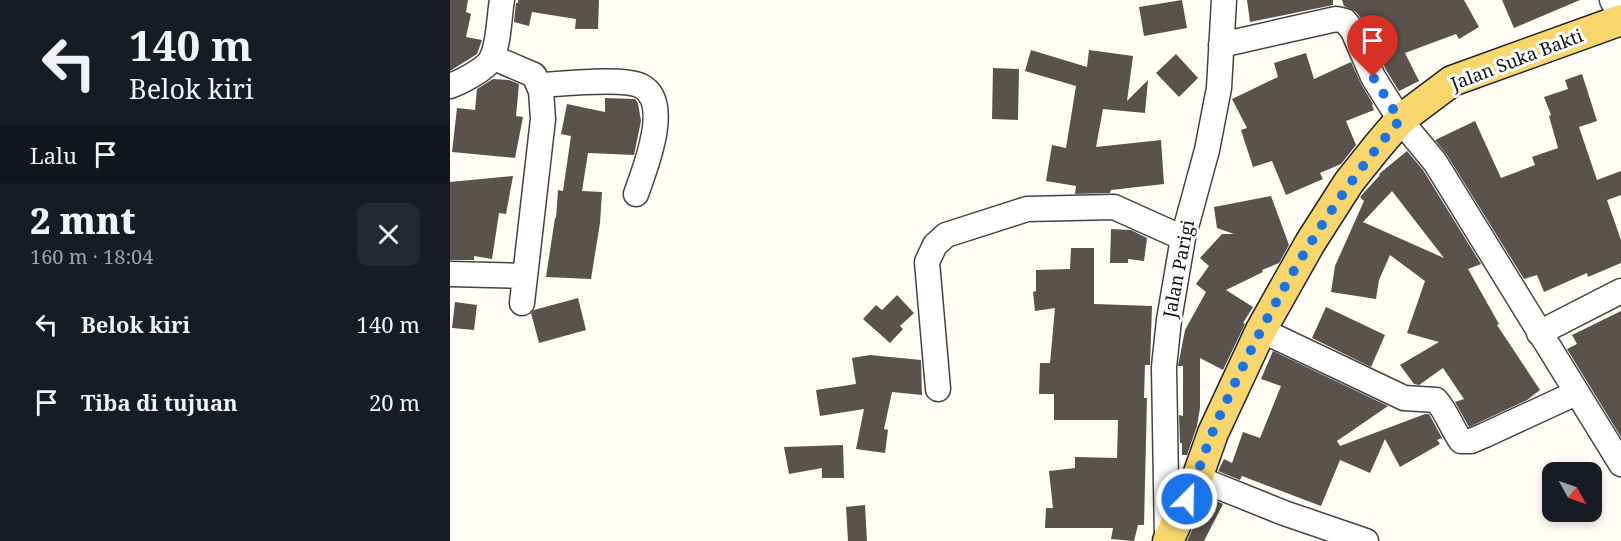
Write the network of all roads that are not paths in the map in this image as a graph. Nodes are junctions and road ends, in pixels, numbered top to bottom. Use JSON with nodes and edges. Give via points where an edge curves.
{"nodes":[{"id":1,"x":502,"y":0,"type":"edge"},
{"id":2,"x":1224,"y":0,"type":"edge"},
{"id":3,"x":1612,"y":0,"type":"edge"},
{"id":4,"x":1621,"y":19,"type":"edge"},
{"id":5,"x":1221,"y":45,"type":"junction"},
{"id":6,"x":492,"y":57,"type":"junction"},
{"id":7,"x":540,"y":85,"type":"junction"},
{"id":8,"x":450,"y":86,"type":"edge"},
{"id":9,"x":1400,"y":120,"type":"junction"},
{"id":10,"x":636,"y":194,"type":"dead end"},
{"id":11,"x":1183,"y":238,"type":"junction"},
{"id":12,"x":450,"y":274,"type":"edge"},
{"id":13,"x":525,"y":276,"type":"junction"},
{"id":14,"x":1621,"y":291,"type":"edge"},
{"id":15,"x":522,"y":303,"type":"dead end"},
{"id":16,"x":1261,"y":330,"type":"junction"},
{"id":17,"x":1539,"y":333,"type":"junction"},
{"id":18,"x":938,"y":389,"type":"dead end"},
{"id":19,"x":1576,"y":393,"type":"junction"},
{"id":20,"x":1621,"y":464,"type":"edge"},
{"id":21,"x":1197,"y":478,"type":"junction"},
{"id":22,"x":1168,"y":541,"type":"edge"},
{"id":23,"x":1366,"y":541,"type":"edge"}],
"edges":[{"from":1,"to":6,"type":"street"},
{"from":2,"to":5,"type":"street","name":"Jalan Parigi"},
{"from":3,"to":4,"type":"street"},
{"from":4,"to":9,"type":"main road","name":"Jalan Suka Bakti","via":[[1452,81]]},
{"from":5,"to":9,"type":"street","via":[[1336,19],[1344,21]]},
{"from":5,"to":11,"type":"street","name":"Jalan Parigi","via":[[1219,88],[1207,150]]},
{"from":6,"to":7,"type":"street","via":[[534,75]]},
{"from":6,"to":8,"type":"street","via":[[489,63]]},
{"from":7,"to":10,"type":"street","via":[[615,82],[638,85],[648,92],[656,125]]},
{"from":7,"to":13,"type":"street","via":[[543,118]]},
{"from":9,"to":16,"type":"main road","name":"Jalan Suka Bakti","via":[[1349,182]]},
{"from":9,"to":17,"type":"street","via":[[1435,162]]},
{"from":11,"to":18,"type":"street","via":[[1114,207],[1027,209],[946,235],[935,245],[927,262]]},
{"from":11,"to":22,"type":"street","name":"Jalan Parigi","via":[[1164,367]]},
{"from":12,"to":13,"type":"street"},
{"from":13,"to":15,"type":"street"},
{"from":14,"to":17,"type":"street"},
{"from":16,"to":19,"type":"street","via":[[1404,398],[1436,400],[1461,441],[1471,441]]},
{"from":16,"to":21,"type":"main road","name":"Jalan Suka Bakti","via":[[1212,433]]},
{"from":17,"to":19,"type":"street"},
{"from":19,"to":20,"type":"street"},
{"from":21,"to":22,"type":"main road","name":"Jalan Suka Bakti"},
{"from":21,"to":23,"type":"street"}]}
